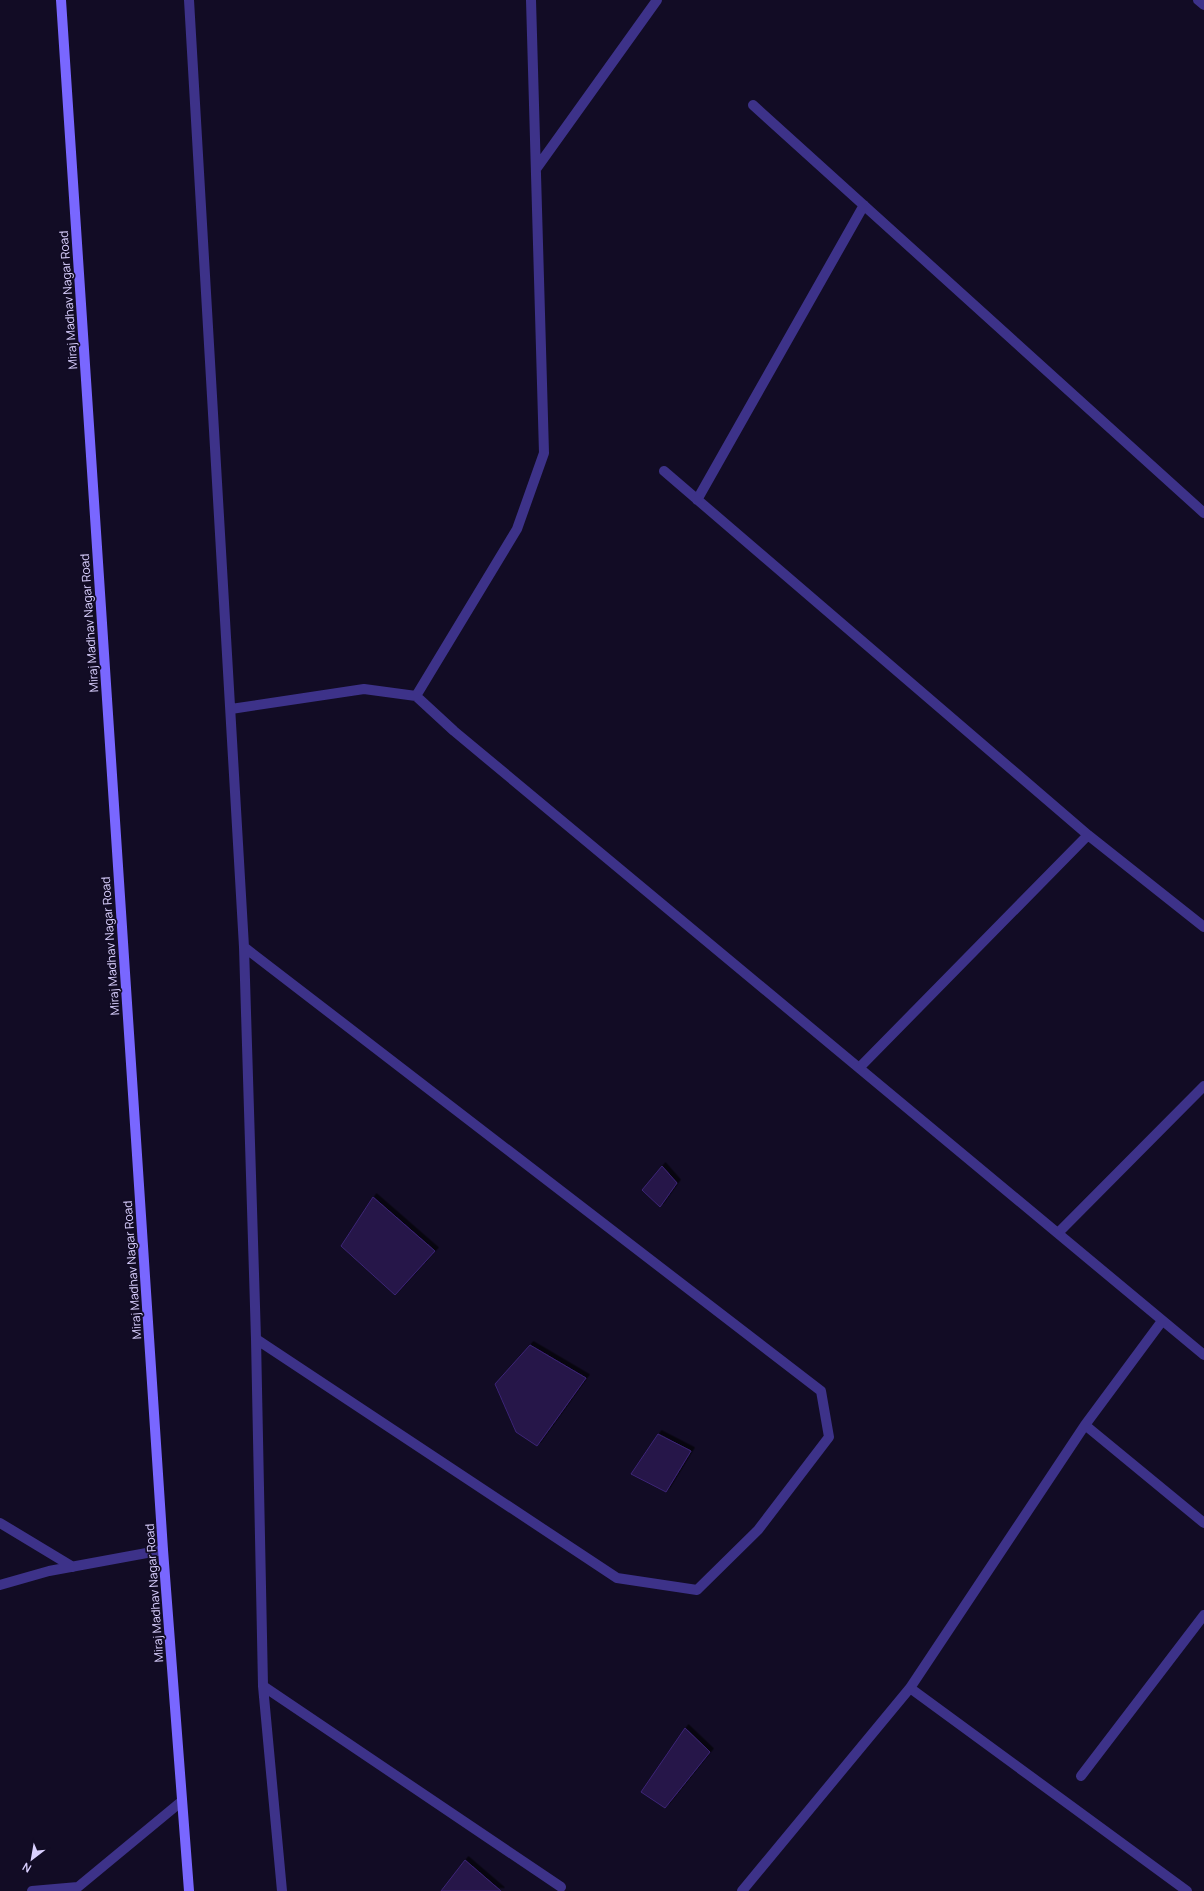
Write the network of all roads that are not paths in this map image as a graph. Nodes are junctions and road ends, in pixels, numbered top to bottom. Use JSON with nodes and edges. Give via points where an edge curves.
{"nodes":[{"id":1,"x":61,"y":0,"type":"edge"},
{"id":2,"x":189,"y":0,"type":"edge"},
{"id":3,"x":531,"y":0,"type":"edge"},
{"id":4,"x":657,"y":0,"type":"edge"},
{"id":5,"x":1198,"y":0,"type":"edge"},
{"id":6,"x":1204,"y":5,"type":"edge"},
{"id":7,"x":753,"y":105,"type":"dead end"},
{"id":8,"x":536,"y":169,"type":"junction"},
{"id":9,"x":864,"y":205,"type":"junction"},
{"id":10,"x":664,"y":471,"type":"dead end"},
{"id":11,"x":697,"y":500,"type":"junction"},
{"id":12,"x":1204,"y":513,"type":"edge"},
{"id":13,"x":416,"y":696,"type":"junction"},
{"id":14,"x":230,"y":708,"type":"junction"},
{"id":15,"x":1088,"y":835,"type":"junction"},
{"id":16,"x":1204,"y":927,"type":"edge"},
{"id":17,"x":244,"y":947,"type":"junction"},
{"id":18,"x":859,"y":1068,"type":"junction"},
{"id":19,"x":1204,"y":1086,"type":"edge"},
{"id":20,"x":1058,"y":1233,"type":"junction"},
{"id":21,"x":1162,"y":1321,"type":"junction"},
{"id":22,"x":256,"y":1339,"type":"junction"},
{"id":23,"x":1204,"y":1356,"type":"edge"},
{"id":24,"x":1085,"y":1425,"type":"junction"},
{"id":25,"x":0,"y":1523,"type":"edge"},
{"id":26,"x":1204,"y":1523,"type":"edge"},
{"id":27,"x":163,"y":1550,"type":"junction"},
{"id":28,"x":73,"y":1567,"type":"junction"},
{"id":29,"x":0,"y":1585,"type":"edge"},
{"id":30,"x":1204,"y":1615,"type":"edge"},
{"id":31,"x":263,"y":1686,"type":"junction"},
{"id":32,"x":910,"y":1688,"type":"junction"},
{"id":33,"x":1081,"y":1776,"type":"dead end"},
{"id":34,"x":182,"y":1801,"type":"junction"},
{"id":35,"x":561,"y":1887,"type":"dead end"},
{"id":36,"x":32,"y":1891,"type":"edge"},
{"id":37,"x":188,"y":1891,"type":"edge"},
{"id":38,"x":282,"y":1891,"type":"edge"},
{"id":39,"x":742,"y":1891,"type":"edge"},
{"id":40,"x":1187,"y":1891,"type":"edge"}],
"edges":[{"from":1,"to":27,"type":"street","name":"Miraj Madhav Nagar Road"},
{"from":2,"to":14,"type":"street"},
{"from":3,"to":8,"type":"street"},
{"from":4,"to":8,"type":"street"},
{"from":5,"to":6,"type":"street"},
{"from":7,"to":9,"type":"street"},
{"from":8,"to":13,"type":"street","via":[[544,453],[516,529]]},
{"from":9,"to":11,"type":"street"},
{"from":9,"to":12,"type":"street"},
{"from":10,"to":11,"type":"street"},
{"from":11,"to":15,"type":"street"},
{"from":13,"to":14,"type":"street","via":[[364,689]]},
{"from":13,"to":18,"type":"street","via":[[454,731]]},
{"from":14,"to":17,"type":"street"},
{"from":15,"to":16,"type":"street"},
{"from":15,"to":18,"type":"street"},
{"from":17,"to":22,"type":"street"},
{"from":17,"to":22,"type":"street","via":[[821,1391],[830,1438],[758,1530],[697,1590],[617,1578]]},
{"from":18,"to":20,"type":"street"},
{"from":19,"to":20,"type":"street"},
{"from":20,"to":21,"type":"street"},
{"from":21,"to":23,"type":"street"},
{"from":21,"to":24,"type":"street"},
{"from":22,"to":31,"type":"street"},
{"from":24,"to":26,"type":"street"},
{"from":24,"to":32,"type":"street"},
{"from":25,"to":28,"type":"street"},
{"from":27,"to":28,"type":"street"},
{"from":27,"to":34,"type":"street","name":"Miraj Madhav Nagar Road"},
{"from":28,"to":29,"type":"street"},
{"from":30,"to":33,"type":"street"},
{"from":31,"to":35,"type":"street"},
{"from":31,"to":38,"type":"street"},
{"from":32,"to":39,"type":"street"},
{"from":32,"to":40,"type":"street"},
{"from":34,"to":36,"type":"street","via":[[78,1887]]},
{"from":34,"to":37,"type":"street","name":"Miraj Madhav Nagar Road"}]}
